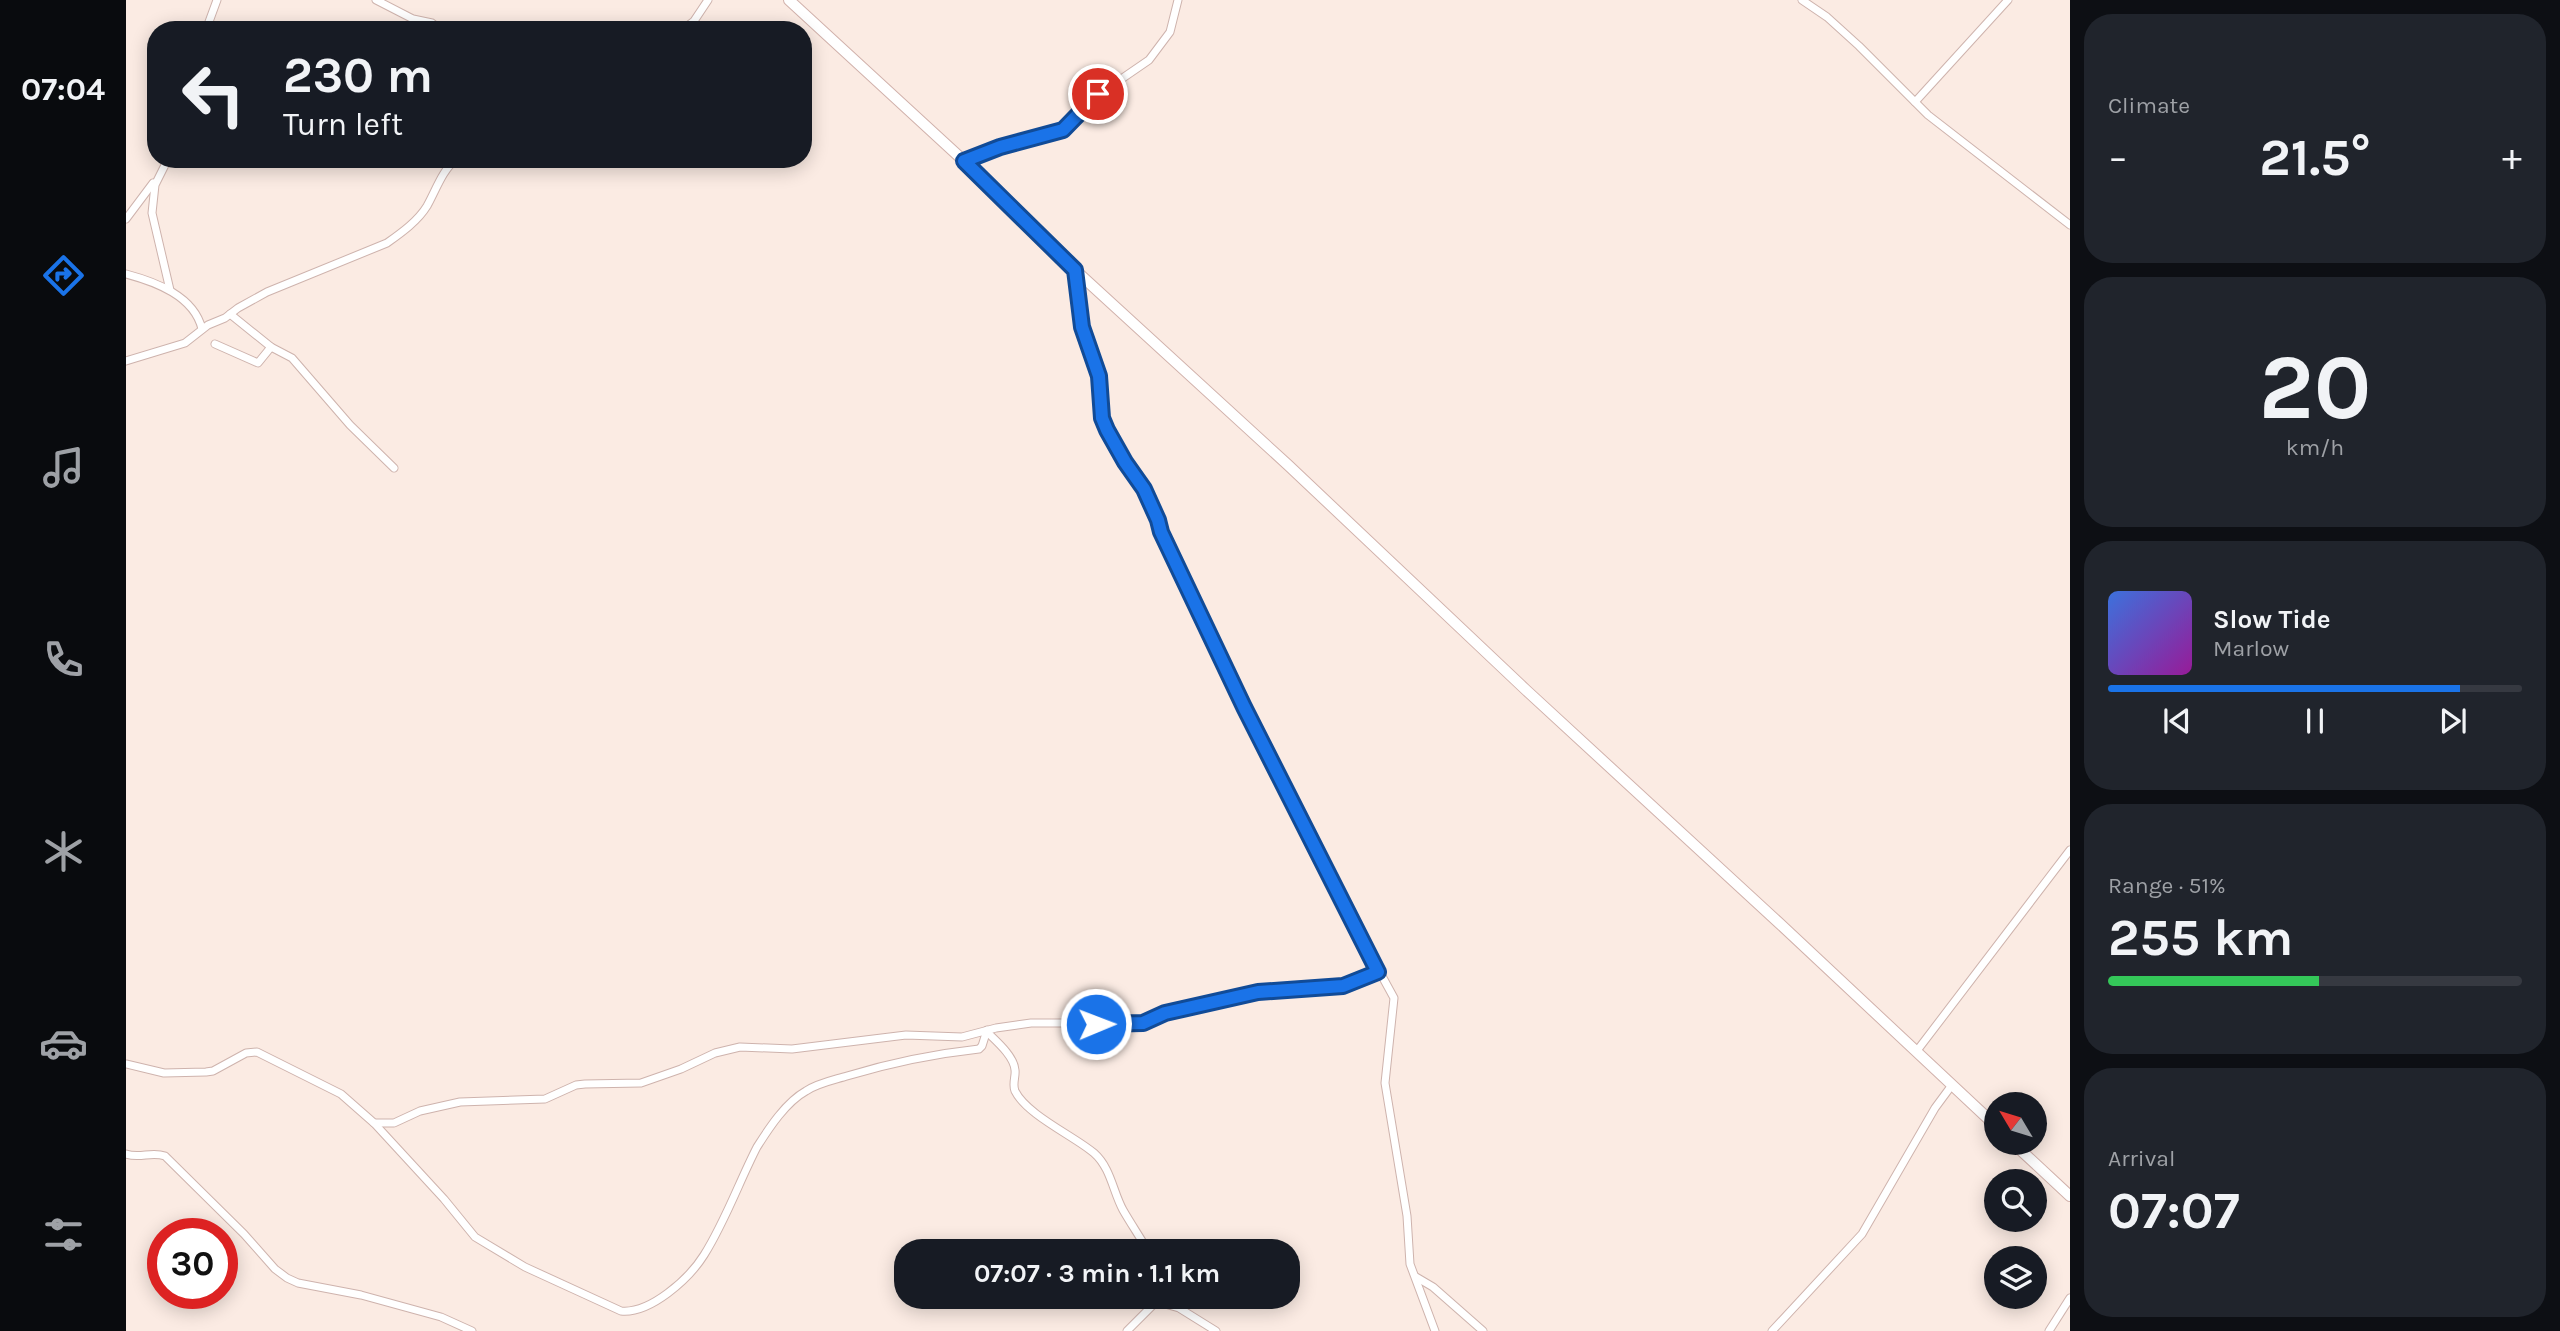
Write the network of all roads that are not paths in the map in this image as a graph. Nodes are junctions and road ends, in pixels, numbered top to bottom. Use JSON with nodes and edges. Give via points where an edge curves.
{"nodes":[{"id":1,"x":217,"y":0,"type":"edge"},
{"id":2,"x":376,"y":0,"type":"edge"},
{"id":3,"x":708,"y":0,"type":"edge"},
{"id":4,"x":789,"y":0,"type":"edge"},
{"id":5,"x":1178,"y":0,"type":"edge"},
{"id":6,"x":1802,"y":0,"type":"edge"},
{"id":7,"x":2008,"y":0,"type":"edge"},
{"id":8,"x":209,"y":21,"type":"edge"},
{"id":9,"x":422,"y":21,"type":"edge"},
{"id":10,"x":694,"y":21,"type":"edge"},
{"id":11,"x":812,"y":21,"type":"edge"},
{"id":12,"x":812,"y":21,"type":"edge"},
{"id":13,"x":1914,"y":102,"type":"junction"},
{"id":14,"x":964,"y":161,"type":"junction"},
{"id":15,"x":163,"y":168,"type":"edge"},
{"id":16,"x":448,"y":168,"type":"edge"},
{"id":17,"x":160,"y":173,"type":"junction"},
{"id":18,"x":126,"y":219,"type":"edge"},
{"id":19,"x":2070,"y":225,"type":"edge"},
{"id":20,"x":1075,"y":270,"type":"junction"},
{"id":21,"x":126,"y":274,"type":"edge"},
{"id":22,"x":170,"y":290,"type":"junction"},
{"id":23,"x":230,"y":314,"type":"junction"},
{"id":24,"x":202,"y":329,"type":"junction"},
{"id":25,"x":215,"y":344,"type":"dead end"},
{"id":26,"x":271,"y":347,"type":"junction"},
{"id":27,"x":126,"y":361,"type":"edge"},
{"id":28,"x":394,"y":468,"type":"dead end"},
{"id":29,"x":2070,"y":850,"type":"edge"},
{"id":30,"x":1378,"y":972,"type":"junction"},
{"id":31,"x":987,"y":1031,"type":"junction"},
{"id":32,"x":1916,"y":1052,"type":"junction"},
{"id":33,"x":126,"y":1064,"type":"edge"},
{"id":34,"x":1952,"y":1085,"type":"junction"},
{"id":35,"x":1984,"y":1115,"type":"edge"},
{"id":36,"x":374,"y":1123,"type":"junction"},
{"id":37,"x":126,"y":1154,"type":"edge"},
{"id":38,"x":2026,"y":1155,"type":"edge"},
{"id":39,"x":2070,"y":1196,"type":"edge"},
{"id":40,"x":1140,"y":1239,"type":"edge"},
{"id":41,"x":1415,"y":1276,"type":"junction"},
{"id":42,"x":2070,"y":1298,"type":"edge"},
{"id":43,"x":1149,"y":1309,"type":"edge"},
{"id":44,"x":1181,"y":1309,"type":"edge"},
{"id":45,"x":472,"y":1331,"type":"edge"},
{"id":46,"x":1126,"y":1331,"type":"edge"},
{"id":47,"x":1216,"y":1331,"type":"edge"},
{"id":48,"x":1435,"y":1331,"type":"edge"},
{"id":49,"x":1483,"y":1331,"type":"edge"},
{"id":50,"x":1772,"y":1331,"type":"edge"},
{"id":51,"x":2049,"y":1331,"type":"edge"}],
"edges":[{"from":1,"to":8,"type":"street"},
{"from":2,"to":9,"type":"street"},
{"from":3,"to":10,"type":"street"},
{"from":4,"to":11,"type":"main road"},
{"from":5,"to":14,"type":"street","via":[[1170,32],[1149,60],[1098,94],[1063,130]]},
{"from":6,"to":13,"type":"street","via":[[1859,46]]},
{"from":7,"to":13,"type":"street"},
{"from":12,"to":14,"type":"main road"},
{"from":13,"to":19,"type":"street"},
{"from":14,"to":20,"type":"main road"},
{"from":15,"to":17,"type":"street"},
{"from":16,"to":23,"type":"street","via":[[419,216],[387,243],[292,281]]},
{"from":17,"to":18,"type":"street"},
{"from":17,"to":22,"type":"street","via":[[152,213]]},
{"from":20,"to":30,"type":"street","via":[[1078,308],[1099,376],[1100,407],[1107,430],[1144,489],[1244,707]]},
{"from":20,"to":32,"type":"main road"},
{"from":21,"to":22,"type":"street"},
{"from":22,"to":24,"type":"street","via":[[197,314]]},
{"from":23,"to":24,"type":"street"},
{"from":23,"to":26,"type":"street"},
{"from":24,"to":27,"type":"street","via":[[185,343]]},
{"from":25,"to":26,"type":"street","via":[[258,363]]},
{"from":26,"to":28,"type":"street","via":[[292,358]]},
{"from":29,"to":32,"type":"street"},
{"from":30,"to":31,"type":"street","via":[[1343,986],[1258,992],[1165,1013],[1143,1023],[1031,1023]]},
{"from":30,"to":41,"type":"street","via":[[1394,998],[1385,1083]]},
{"from":31,"to":36,"type":"street","via":[[962,1037],[906,1035],[792,1049],[731,1048],[641,1083],[576,1085],[545,1098],[460,1102],[420,1111],[394,1123]]},
{"from":31,"to":36,"type":"street","via":[[979,1049],[895,1062],[799,1096],[757,1147],[703,1257],[656,1302],[627,1311],[525,1267],[475,1237]]},
{"from":31,"to":40,"type":"street","via":[[1014,1063],[1016,1093],[1101,1161]]},
{"from":32,"to":34,"type":"main road"},
{"from":33,"to":36,"type":"street","via":[[164,1073],[206,1072],[257,1052],[341,1094]]},
{"from":34,"to":35,"type":"main road"},
{"from":34,"to":50,"type":"street","via":[[1867,1227]]},
{"from":37,"to":45,"type":"street","via":[[165,1156],[287,1278],[441,1317]]},
{"from":38,"to":39,"type":"main road"},
{"from":41,"to":48,"type":"street"},
{"from":41,"to":49,"type":"street"},
{"from":42,"to":51,"type":"street"},
{"from":43,"to":46,"type":"street"},
{"from":44,"to":47,"type":"street"}]}
